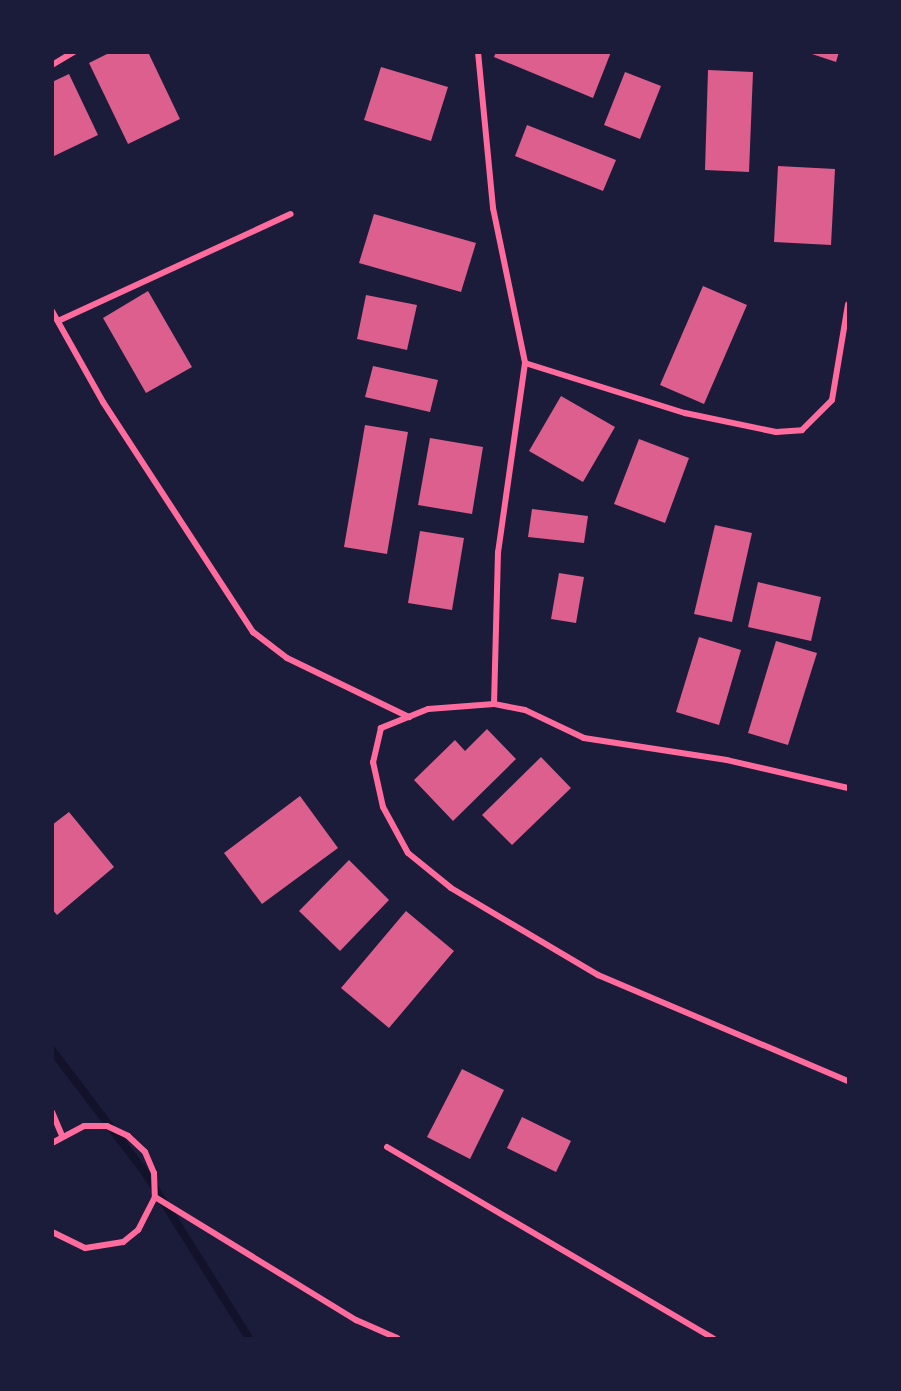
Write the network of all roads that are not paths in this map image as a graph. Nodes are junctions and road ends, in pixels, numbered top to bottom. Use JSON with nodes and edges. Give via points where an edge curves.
{"nodes":[{"id":1,"x":74,"y":52,"type":"edge"},
{"id":2,"x":478,"y":52,"type":"edge"},
{"id":3,"x":52,"y":64,"type":"edge"},
{"id":4,"x":291,"y":214,"type":"dead end"},
{"id":5,"x":849,"y":304,"type":"edge"},
{"id":6,"x":52,"y":310,"type":"edge"},
{"id":7,"x":58,"y":321,"type":"junction"},
{"id":8,"x":525,"y":363,"type":"junction"},
{"id":9,"x":494,"y":704,"type":"junction"},
{"id":10,"x":409,"y":717,"type":"junction"},
{"id":11,"x":849,"y":788,"type":"edge"},
{"id":12,"x":849,"y":1081,"type":"edge"},
{"id":13,"x":52,"y":1112,"type":"edge"},
{"id":14,"x":62,"y":1135,"type":"junction"},
{"id":15,"x":52,"y":1143,"type":"edge"},
{"id":16,"x":387,"y":1147,"type":"dead end"},
{"id":17,"x":155,"y":1197,"type":"junction"},
{"id":18,"x":52,"y":1232,"type":"edge"},
{"id":19,"x":397,"y":1338,"type":"edge"},
{"id":20,"x":713,"y":1338,"type":"edge"}],
"edges":[{"from":1,"to":3,"type":"street"},
{"from":2,"to":8,"type":"street","via":[[493,208]]},
{"from":4,"to":7,"type":"street"},
{"from":5,"to":8,"type":"street","via":[[832,400],[802,430],[776,432],[685,413]]},
{"from":6,"to":7,"type":"street"},
{"from":7,"to":10,"type":"street","via":[[103,402],[253,632],[287,658]]},
{"from":8,"to":9,"type":"street","via":[[498,552]]},
{"from":9,"to":10,"type":"street","via":[[428,709]]},
{"from":9,"to":11,"type":"street","via":[[525,710],[585,738],[727,760]]},
{"from":10,"to":12,"type":"street","via":[[381,728],[373,762],[383,807],[408,852],[426,867],[452,888],[598,975]]},
{"from":13,"to":14,"type":"street"},
{"from":14,"to":15,"type":"street"},
{"from":14,"to":17,"type":"street","via":[[95,1126],[128,1136],[145,1152],[154,1173]]},
{"from":16,"to":20,"type":"street"},
{"from":17,"to":18,"type":"street","via":[[138,1230],[123,1242],[85,1248]]},
{"from":17,"to":19,"type":"street","via":[[356,1320]]}]}
